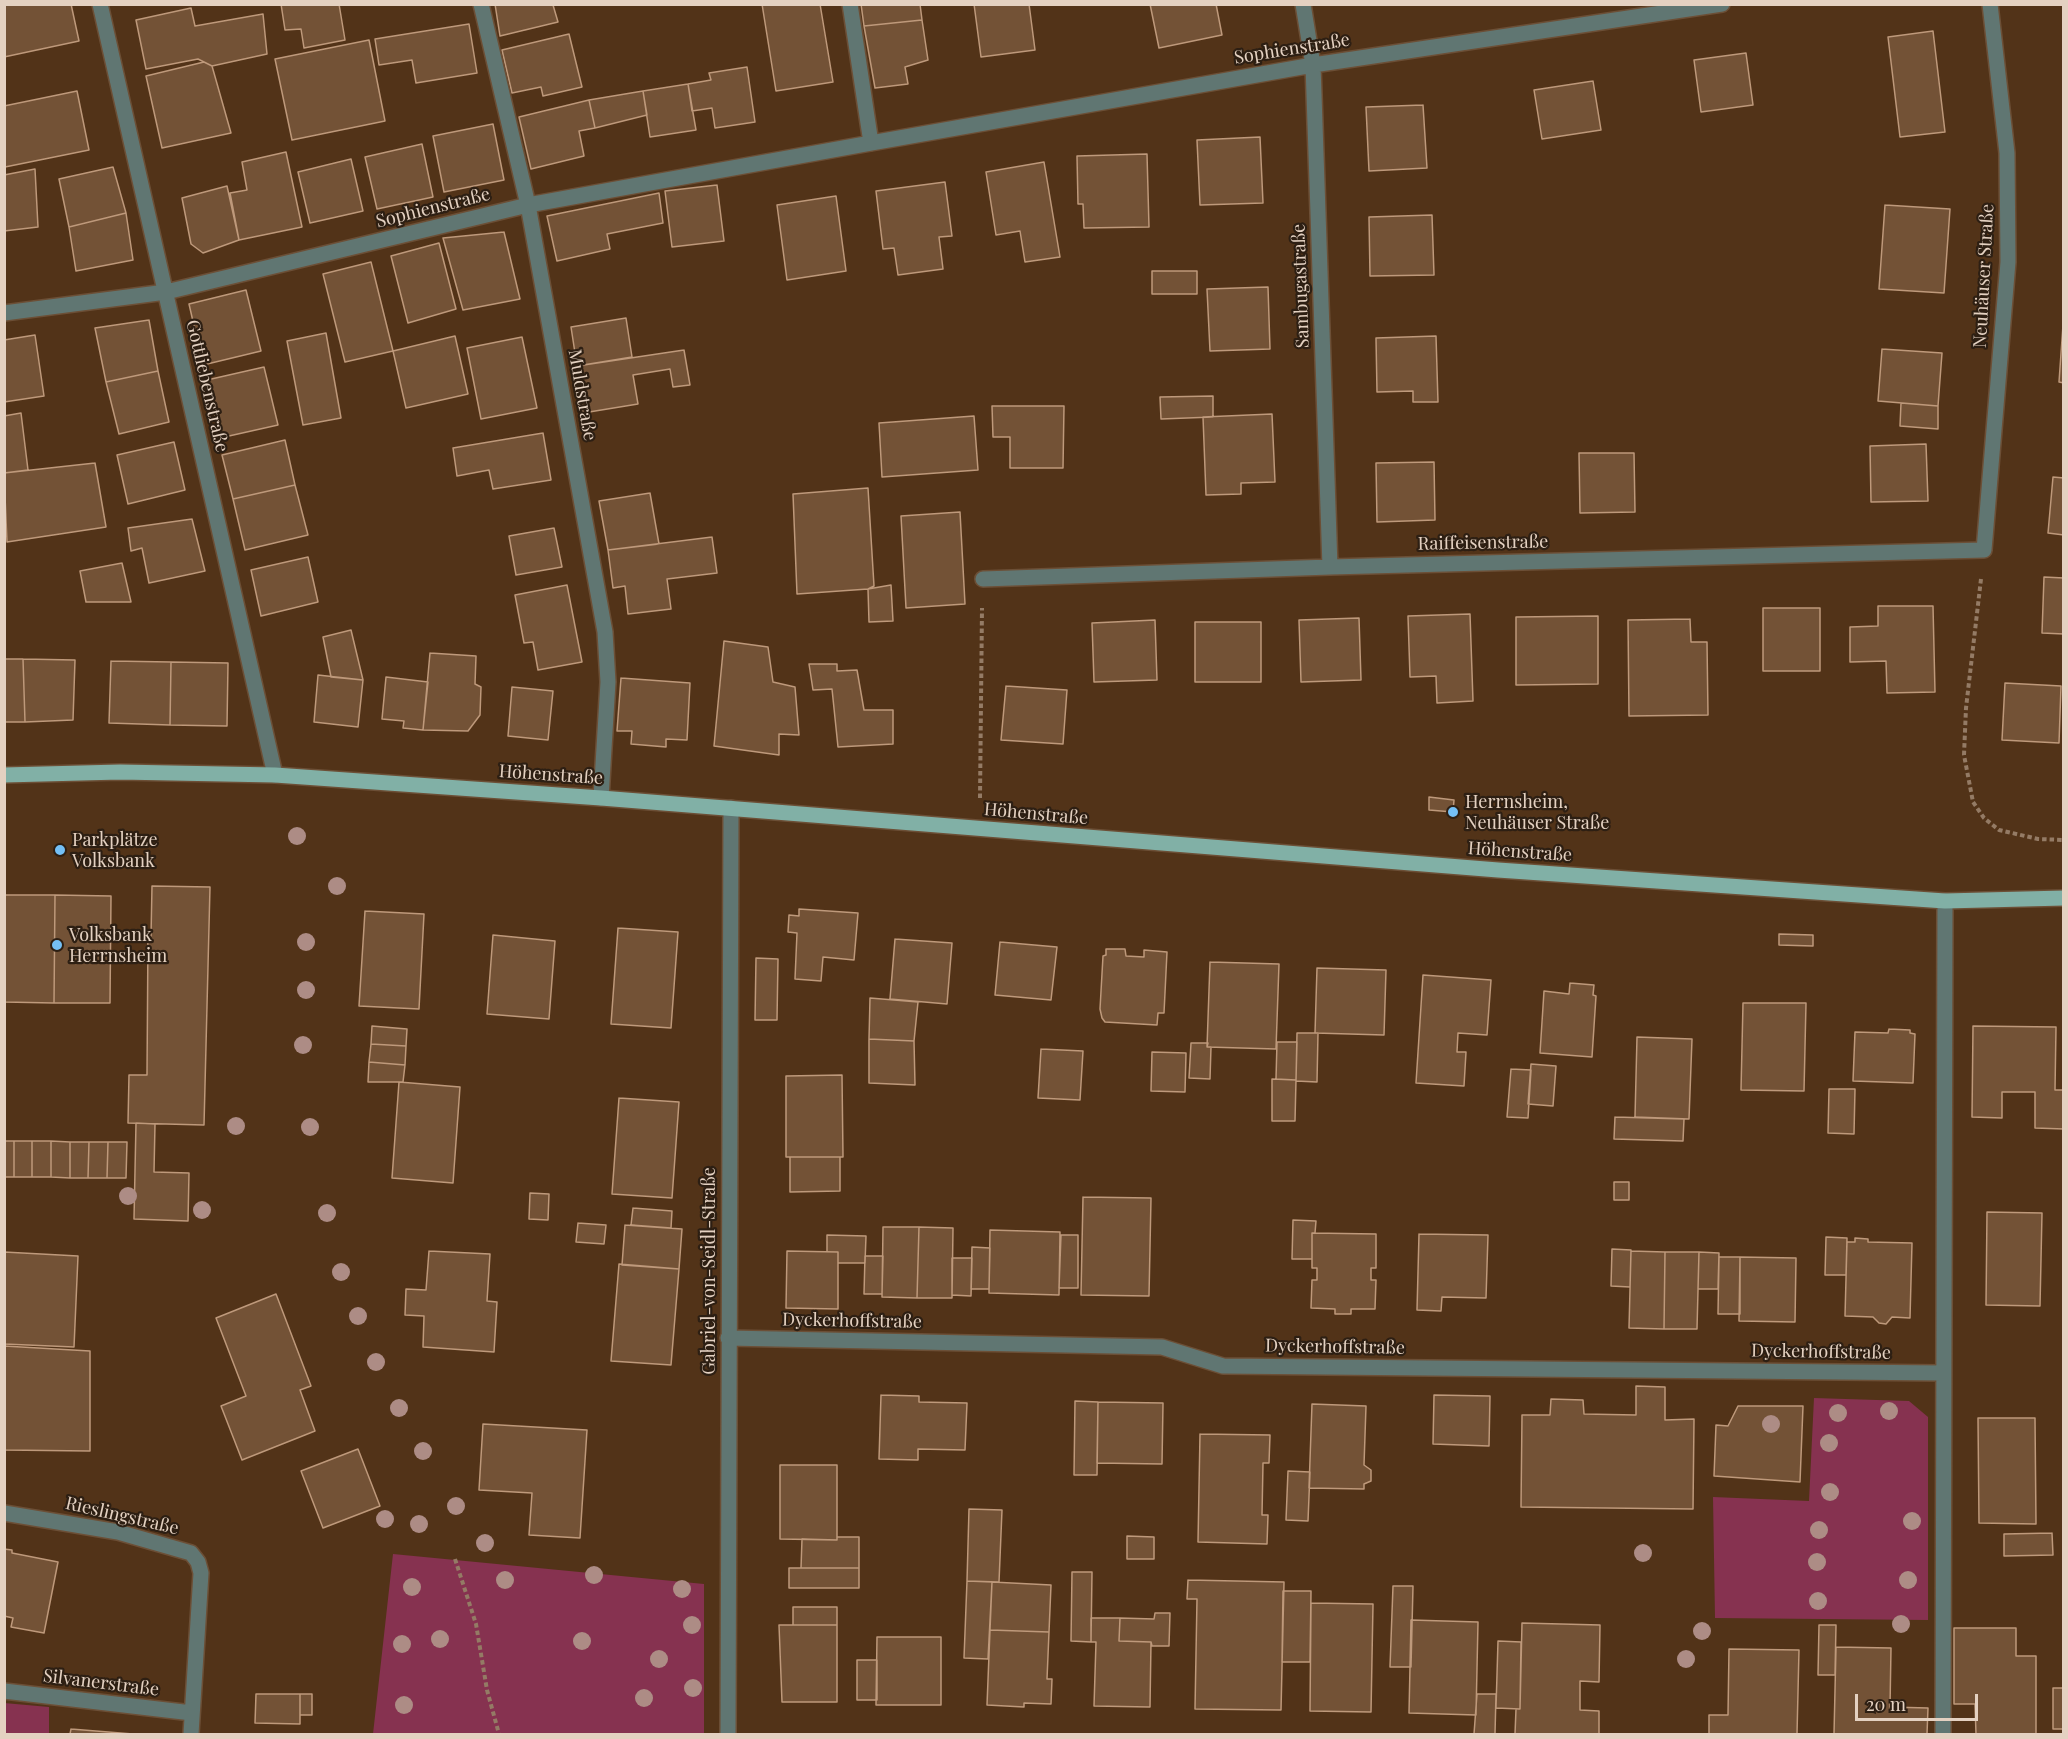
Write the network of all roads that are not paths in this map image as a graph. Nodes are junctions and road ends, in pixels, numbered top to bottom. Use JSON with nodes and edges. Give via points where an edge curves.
{"nodes":[{"id":1,"x":100,"y":4,"type":"edge"},
{"id":2,"x":481,"y":4,"type":"edge"},
{"id":3,"x":850,"y":4,"type":"edge"},
{"id":4,"x":1303,"y":4,"type":"edge"},
{"id":5,"x":1722,"y":4,"type":"edge"},
{"id":6,"x":1990,"y":4,"type":"edge"},
{"id":7,"x":1313,"y":65,"type":"junction"},
{"id":8,"x":871,"y":143,"type":"junction"},
{"id":9,"x":528,"y":205,"type":"junction"},
{"id":10,"x":166,"y":292,"type":"junction"},
{"id":11,"x":4,"y":313,"type":"edge"},
{"id":12,"x":1984,"y":550,"type":"joint"},
{"id":13,"x":1330,"y":567,"type":"junction"},
{"id":14,"x":983,"y":579,"type":"road end"},
{"id":15,"x":4,"y":775,"type":"edge"},
{"id":16,"x":275,"y":775,"type":"junction"},
{"id":17,"x":601,"y":798,"type":"junction"},
{"id":18,"x":731,"y":808,"type":"junction"},
{"id":19,"x":2064,"y":898,"type":"edge"},
{"id":20,"x":1946,"y":901,"type":"junction"},
{"id":21,"x":728,"y":1338,"type":"junction"},
{"id":22,"x":1943,"y":1372,"type":"junction"},
{"id":23,"x":4,"y":1513,"type":"edge"},
{"id":24,"x":4,"y":1691,"type":"edge"},
{"id":25,"x":192,"y":1713,"type":"junction"},
{"id":26,"x":190,"y":1734,"type":"edge"},
{"id":27,"x":728,"y":1734,"type":"edge"},
{"id":28,"x":1943,"y":1734,"type":"edge"}],
"edges":[{"from":1,"to":10,"type":"street","name":"Gottliebenstraße"},
{"from":2,"to":9,"type":"street","name":"Muldstraße"},
{"from":3,"to":8,"type":"street"},
{"from":4,"to":7,"type":"street","name":"Sambugastraße"},
{"from":5,"to":7,"type":"street","name":"Sophienstraße"},
{"from":6,"to":12,"type":"street","name":"Neuhäuser Straße","via":[[2007,153],[2008,240]]},
{"from":7,"to":8,"type":"street","name":"Sophienstraße"},
{"from":7,"to":13,"type":"street","name":"Sambugastraße"},
{"from":8,"to":9,"type":"street","name":"Sophienstraße"},
{"from":9,"to":10,"type":"street","name":"Sophienstraße"},
{"from":9,"to":17,"type":"street","name":"Muldstraße","via":[[605,633],[608,682]]},
{"from":10,"to":11,"type":"street","name":"Sophienstraße"},
{"from":10,"to":16,"type":"street","name":"Gottliebenstraße"},
{"from":12,"to":13,"type":"street","name":"Raiffeisenstraße"},
{"from":13,"to":14,"type":"street","name":"Raiffeisenstraße"},
{"from":15,"to":16,"type":"main road","name":"Höhenstraße"},
{"from":16,"to":17,"type":"main road","name":"Höhenstraße"},
{"from":17,"to":18,"type":"main road","name":"Höhenstraße"},
{"from":18,"to":20,"type":"main road","name":"Höhenstraße","via":[[1498,870]]},
{"from":18,"to":21,"type":"street","name":"Gabriel-von-Seidl-Straße"},
{"from":19,"to":20,"type":"main road","name":"Höhenstraße"},
{"from":20,"to":22,"type":"street"},
{"from":21,"to":22,"type":"street","name":"Dyckerhoffstraße","via":[[1162,1347],[1223,1366]]},
{"from":21,"to":27,"type":"street","name":"Gabriel-von-Seidl-Straße"},
{"from":22,"to":28,"type":"street"},
{"from":23,"to":25,"type":"street","name":"Rieslingstraße","via":[[118,1532],[191,1553],[201,1573]]},
{"from":24,"to":25,"type":"street","name":"Silvanerstraße"},
{"from":25,"to":26,"type":"street","name":"Rieslingstraße"}]}
